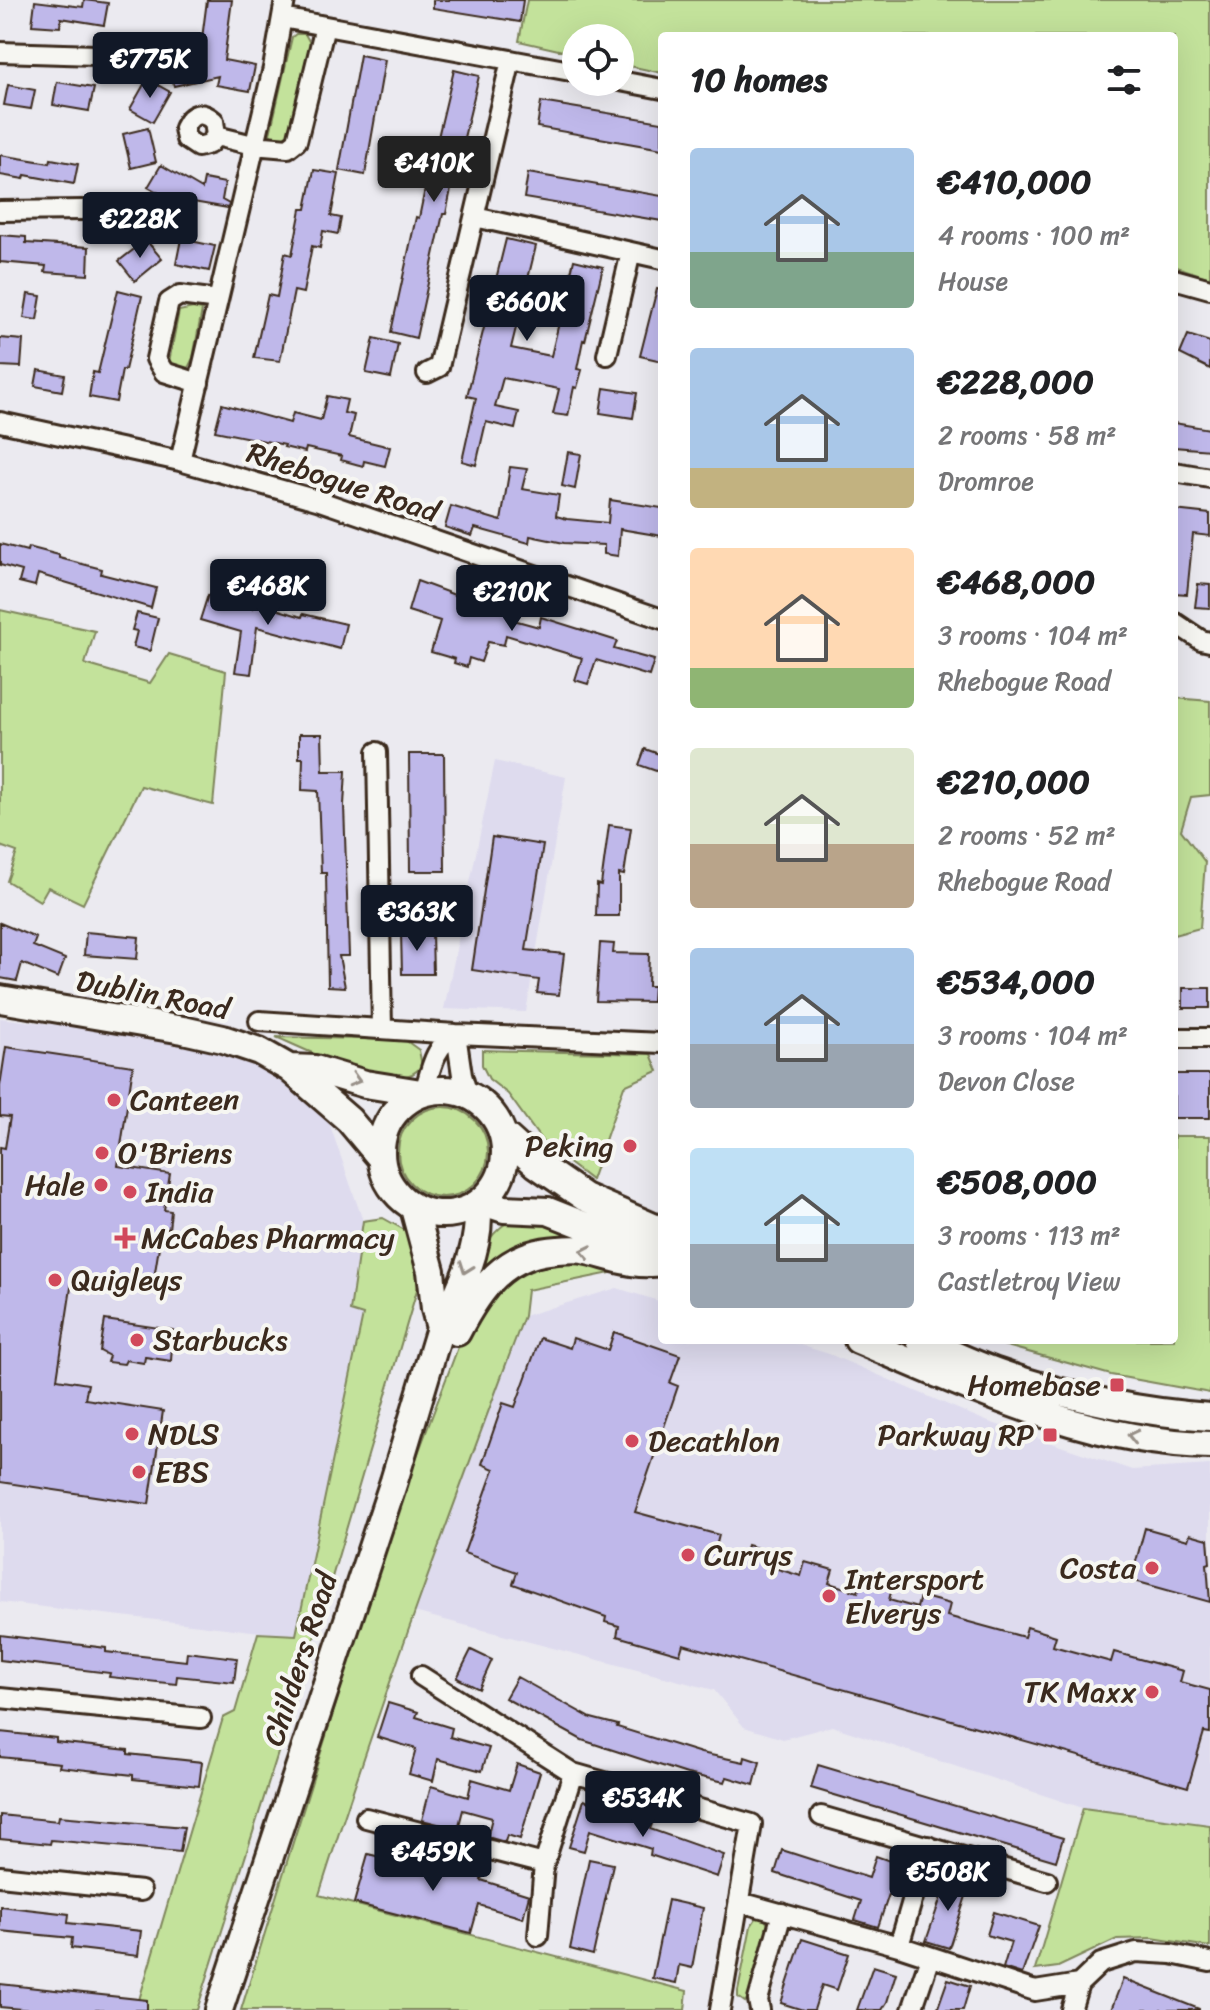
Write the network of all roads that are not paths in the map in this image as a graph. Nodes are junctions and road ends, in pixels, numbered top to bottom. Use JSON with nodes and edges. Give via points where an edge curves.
{"nodes":[{"id":1,"x":283,"y":9,"type":"edge"},
{"id":2,"x":325,"y":26,"type":"junction"},
{"id":3,"x":0,"y":52,"type":"edge"},
{"id":4,"x":96,"y":55,"type":"dead end"},
{"id":5,"x":511,"y":60,"type":"junction"},
{"id":6,"x":562,"y":69,"type":"edge"},
{"id":7,"x":634,"y":84,"type":"edge"},
{"id":8,"x":658,"y":88,"type":"edge"},
{"id":9,"x":216,"y":136,"type":"dead end"},
{"id":10,"x":253,"y":145,"type":"junction"},
{"id":11,"x":83,"y":210,"type":"dead end"},
{"id":12,"x":0,"y":211,"type":"edge"},
{"id":13,"x":475,"y":217,"type":"junction"},
{"id":14,"x":631,"y":252,"type":"junction"},
{"id":15,"x":658,"y":258,"type":"edge"},
{"id":16,"x":1178,"y":280,"type":"edge"},
{"id":17,"x":1210,"y":289,"type":"edge"},
{"id":18,"x":218,"y":300,"type":"junction"},
{"id":19,"x":607,"y":355,"type":"dead end"},
{"id":20,"x":427,"y":373,"type":"dead end"},
{"id":21,"x":199,"y":383,"type":"junction"},
{"id":22,"x":0,"y":422,"type":"edge"},
{"id":23,"x":180,"y":461,"type":"junction"},
{"id":24,"x":1178,"y":473,"type":"edge"},
{"id":25,"x":1210,"y":478,"type":"edge"},
{"id":26,"x":658,"y":618,"type":"edge"},
{"id":27,"x":1178,"y":625,"type":"edge"},
{"id":28,"x":1210,"y":642,"type":"edge"},
{"id":29,"x":377,"y":752,"type":"dead end"},
{"id":30,"x":0,"y":999,"type":"edge"},
{"id":31,"x":259,"y":1021,"type":"dead end"},
{"id":32,"x":382,"y":1029,"type":"junction"},
{"id":33,"x":456,"y":1034,"type":"junction"},
{"id":34,"x":1178,"y":1038,"type":"edge"},
{"id":35,"x":1210,"y":1038,"type":"edge"},
{"id":36,"x":658,"y":1043,"type":"edge"},
{"id":37,"x":289,"y":1068,"type":"junction"},
{"id":38,"x":423,"y":1093,"type":"junction"},
{"id":39,"x":468,"y":1095,"type":"junction"},
{"id":40,"x":504,"y":1135,"type":"junction"},
{"id":41,"x":380,"y":1157,"type":"junction"},
{"id":42,"x":480,"y":1204,"type":"junction"},
{"id":43,"x":414,"y":1208,"type":"junction"},
{"id":44,"x":658,"y":1229,"type":"edge"},
{"id":45,"x":658,"y":1257,"type":"edge"},
{"id":46,"x":658,"y":1260,"type":"edge"},
{"id":47,"x":437,"y":1340,"type":"junction"},
{"id":48,"x":868,"y":1344,"type":"edge"},
{"id":49,"x":930,"y":1344,"type":"edge"},
{"id":50,"x":1210,"y":1417,"type":"edge"},
{"id":51,"x":1210,"y":1445,"type":"edge"},
{"id":52,"x":421,"y":1676,"type":"dead end"},
{"id":53,"x":0,"y":1698,"type":"edge"},
{"id":54,"x":201,"y":1718,"type":"dead end"},
{"id":55,"x":573,"y":1773,"type":"junction"},
{"id":56,"x":821,"y":1816,"type":"dead end"},
{"id":57,"x":366,"y":1818,"type":"dead end"},
{"id":58,"x":928,"y":1846,"type":"junction"},
{"id":59,"x":544,"y":1864,"type":"junction"},
{"id":60,"x":0,"y":1876,"type":"edge"},
{"id":61,"x":1047,"y":1881,"type":"dead end"},
{"id":62,"x":141,"y":1891,"type":"dead end"},
{"id":63,"x":740,"y":1902,"type":"junction"},
{"id":64,"x":782,"y":1913,"type":"junction"},
{"id":65,"x":538,"y":1936,"type":"dead end"},
{"id":66,"x":899,"y":1946,"type":"junction"},
{"id":67,"x":930,"y":1957,"type":"junction"},
{"id":68,"x":1210,"y":1962,"type":"edge"},
{"id":69,"x":1079,"y":1984,"type":"junction"},
{"id":70,"x":219,"y":2010,"type":"edge"},
{"id":71,"x":720,"y":2010,"type":"edge"},
{"id":72,"x":760,"y":2010,"type":"edge"},
{"id":73,"x":912,"y":2010,"type":"edge"},
{"id":74,"x":1071,"y":2010,"type":"edge"}],
"edges":[{"from":1,"to":2,"type":"street"},
{"from":1,"to":10,"type":"street"},
{"from":2,"to":5,"type":"street"},
{"from":2,"to":10,"type":"street","via":[[297,141],[288,148]]},
{"from":3,"to":4,"type":"street"},
{"from":5,"to":6,"type":"street"},
{"from":5,"to":13,"type":"street"},
{"from":7,"to":8,"type":"street"},
{"from":9,"to":10,"type":"street"},
{"from":10,"to":18,"type":"street"},
{"from":11,"to":12,"type":"street"},
{"from":13,"to":14,"type":"street"},
{"from":13,"to":20,"type":"street","via":[[439,367]]},
{"from":14,"to":15,"type":"street"},
{"from":14,"to":19,"type":"street"},
{"from":16,"to":17,"type":"street"},
{"from":18,"to":21,"type":"street"},
{"from":18,"to":21,"type":"street","via":[[180,295],[169,302],[156,359],[164,372]]},
{"from":21,"to":23,"type":"street"},
{"from":22,"to":23,"type":"street","name":"Rhebogue Road"},
{"from":23,"to":26,"type":"street","name":"Rhebogue Road","via":[[317,500]]},
{"from":24,"to":25,"type":"street"},
{"from":27,"to":28,"type":"street"},
{"from":29,"to":32,"type":"street"},
{"from":30,"to":37,"type":"main road","name":"Dublin Road","via":[[223,1039]]},
{"from":31,"to":32,"type":"street"},
{"from":32,"to":33,"type":"street"},
{"from":33,"to":36,"type":"street"},
{"from":33,"to":38,"type":"street","via":[[444,1040]]},
{"from":33,"to":39,"type":"street"},
{"from":34,"to":35,"type":"street"},
{"from":37,"to":38,"type":"main road","one_way":true},
{"from":37,"to":41,"type":"main road","via":[[349,1120]]},
{"from":38,"to":39,"type":"main road","via":[[446,1089]]},
{"from":38,"to":41,"type":"main road","via":[[407,1101],[386,1125]]},
{"from":39,"to":40,"type":"main road","via":[[484,1104]]},
{"from":40,"to":42,"type":"main road","via":[[503,1171]]},
{"from":40,"to":44,"type":"main road","via":[[584,1197]]},
{"from":41,"to":43,"type":"main road","via":[[391,1187]]},
{"from":42,"to":43,"type":"main road","via":[[457,1213]]},
{"from":42,"to":45,"type":"main road","via":[[548,1211]]},
{"from":42,"to":47,"type":"main road","name":"Childers Road","one_way":true,"via":[[473,1248]]},
{"from":43,"to":47,"type":"main road","name":"Childers Road","via":[[431,1271]]},
{"from":46,"to":47,"type":"main road","one_way":true,"via":[[643,1265],[578,1249],[541,1251],[499,1272],[475,1298],[457,1332]]},
{"from":47,"to":70,"type":"main road","name":"Childers Road"},
{"from":51,"to":48,"type":"main road","one_way":true,"via":[[1152,1441],[1056,1419]]},
{"from":49,"to":50,"type":"main road","via":[[1060,1392]]},
{"from":52,"to":55,"type":"street"},
{"from":53,"to":54,"type":"street"},
{"from":55,"to":59,"type":"street"},
{"from":55,"to":63,"type":"street","via":[[752,1824]]},
{"from":56,"to":58,"type":"street"},
{"from":57,"to":59,"type":"street"},
{"from":58,"to":61,"type":"street"},
{"from":58,"to":66,"type":"street"},
{"from":59,"to":65,"type":"street"},
{"from":60,"to":62,"type":"street"},
{"from":63,"to":64,"type":"street"},
{"from":63,"to":71,"type":"street"},
{"from":64,"to":66,"type":"street"},
{"from":64,"to":72,"type":"street","via":[[758,2000]]},
{"from":66,"to":67,"type":"street"},
{"from":67,"to":69,"type":"street","via":[[1035,1991]]},
{"from":67,"to":73,"type":"street"},
{"from":68,"to":69,"type":"street","via":[[1136,1952],[1101,1963]]},
{"from":69,"to":74,"type":"street"}]}
